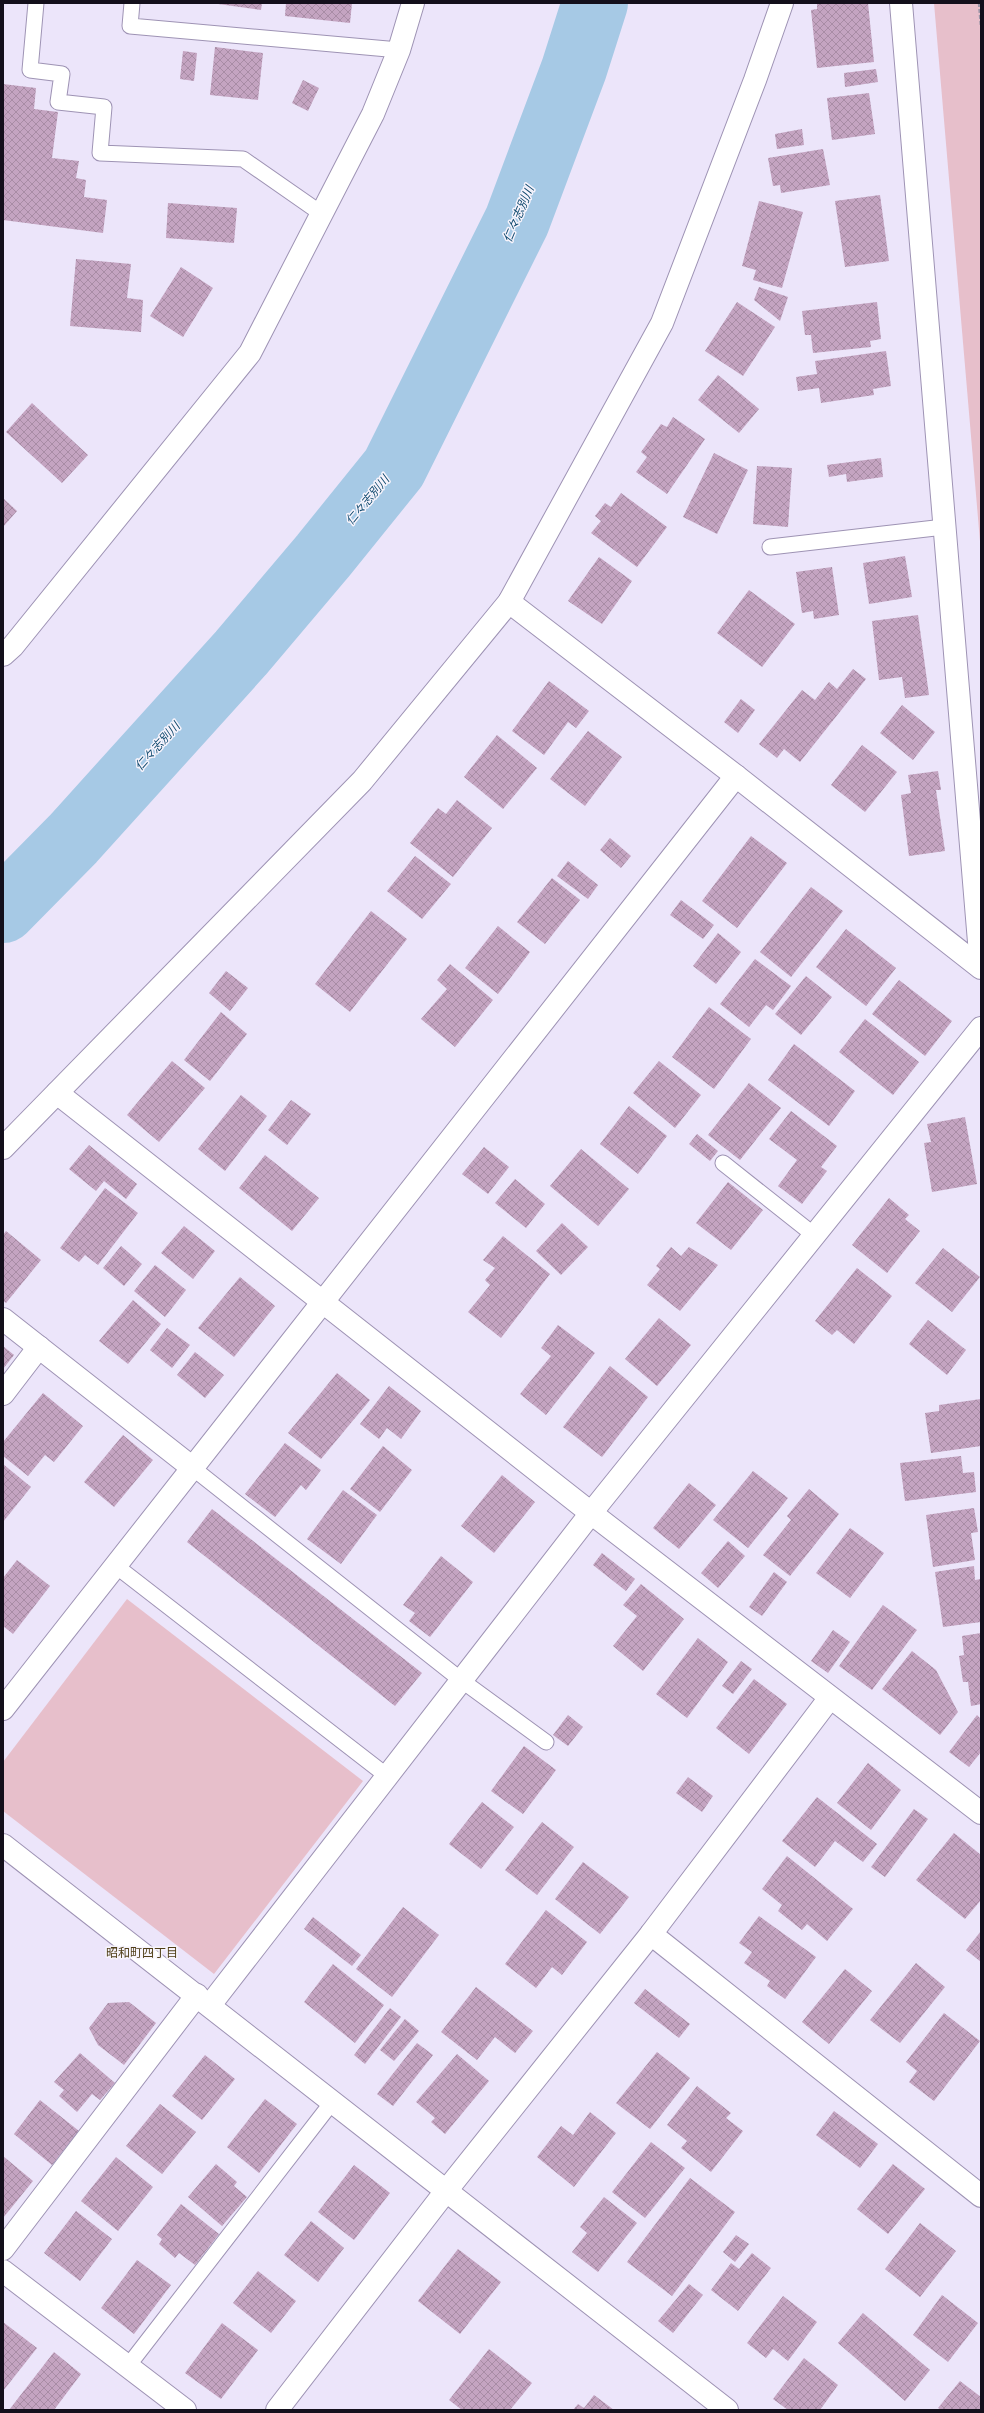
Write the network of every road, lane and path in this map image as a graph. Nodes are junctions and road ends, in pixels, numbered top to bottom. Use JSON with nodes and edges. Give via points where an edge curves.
{"nodes":[{"id":1,"x":36,"y":3,"type":"edge"},
{"id":2,"x":132,"y":3,"type":"edge"},
{"id":3,"x":413,"y":3,"type":"edge"},
{"id":4,"x":782,"y":3,"type":"edge"},
{"id":5,"x":901,"y":3,"type":"edge"},
{"id":6,"x":979,"y":3,"type":"edge"},
{"id":7,"x":981,"y":27,"type":"edge"},
{"id":8,"x":399,"y":50,"type":"junction"},
{"id":9,"x":322,"y":214,"type":"junction"},
{"id":10,"x":944,"y":527,"type":"junction"},
{"id":11,"x":770,"y":547,"type":"dead end"},
{"id":12,"x":509,"y":602,"type":"junction"},
{"id":13,"x":3,"y":655,"type":"edge"},
{"id":14,"x":736,"y":776,"type":"junction"},
{"id":15,"x":981,"y":967,"type":"edge"},
{"id":16,"x":981,"y":1028,"type":"edge"},
{"id":17,"x":57,"y":1093,"type":"junction"},
{"id":18,"x":3,"y":1148,"type":"edge"},
{"id":19,"x":723,"y":1163,"type":"dead end"},
{"id":20,"x":814,"y":1235,"type":"junction"},
{"id":21,"x":322,"y":1302,"type":"junction"},
{"id":22,"x":3,"y":1319,"type":"edge"},
{"id":23,"x":39,"y":1347,"type":"junction"},
{"id":24,"x":3,"y":1394,"type":"edge"},
{"id":25,"x":194,"y":1469,"type":"junction"},
{"id":26,"x":591,"y":1513,"type":"junction"},
{"id":27,"x":116,"y":1566,"type":"junction"},
{"id":28,"x":461,"y":1680,"type":"junction"},
{"id":29,"x":830,"y":1699,"type":"junction"},
{"id":30,"x":3,"y":1709,"type":"edge"},
{"id":31,"x":546,"y":1742,"type":"dead end"},
{"id":32,"x":387,"y":1776,"type":"junction"},
{"id":33,"x":981,"y":1813,"type":"edge"},
{"id":34,"x":3,"y":1845,"type":"edge"},
{"id":35,"x":650,"y":1934,"type":"junction"},
{"id":36,"x":204,"y":2000,"type":"junction"},
{"id":37,"x":333,"y":2101,"type":"junction"},
{"id":38,"x":446,"y":2191,"type":"junction"},
{"id":39,"x":981,"y":2196,"type":"edge"},
{"id":40,"x":3,"y":2249,"type":"edge"},
{"id":41,"x":3,"y":2271,"type":"edge"},
{"id":42,"x":128,"y":2366,"type":"junction"},
{"id":43,"x":185,"y":2410,"type":"edge"},
{"id":44,"x":277,"y":2410,"type":"edge"},
{"id":45,"x":727,"y":2410,"type":"edge"}],
"edges":[{"from":1,"to":9,"type":"lane","via":[[30,70],[62,74],[58,102],[104,107],[100,153],[243,159]]},
{"from":2,"to":8,"type":"lane","via":[[130,26]]},
{"from":3,"to":8,"type":"street"},
{"from":4,"to":12,"type":"street","via":[[662,323]]},
{"from":5,"to":10,"type":"street"},
{"from":6,"to":7,"type":"path"},
{"from":8,"to":9,"type":"street","via":[[374,114]]},
{"from":9,"to":13,"type":"street","via":[[250,353],[13,646]]},
{"from":10,"to":11,"type":"lane"},
{"from":10,"to":15,"type":"street"},
{"from":12,"to":14,"type":"street"},
{"from":12,"to":17,"type":"street","via":[[362,781]]},
{"from":14,"to":15,"type":"street"},
{"from":14,"to":21,"type":"street"},
{"from":16,"to":20,"type":"street"},
{"from":17,"to":18,"type":"street"},
{"from":17,"to":21,"type":"street"},
{"from":19,"to":20,"type":"lane"},
{"from":20,"to":26,"type":"street"},
{"from":21,"to":25,"type":"street"},
{"from":21,"to":26,"type":"street"},
{"from":22,"to":23,"type":"street"},
{"from":23,"to":24,"type":"street"},
{"from":23,"to":25,"type":"street"},
{"from":25,"to":27,"type":"street"},
{"from":25,"to":28,"type":"lane"},
{"from":26,"to":28,"type":"street"},
{"from":26,"to":29,"type":"street"},
{"from":27,"to":30,"type":"street"},
{"from":27,"to":32,"type":"lane"},
{"from":28,"to":31,"type":"lane"},
{"from":28,"to":32,"type":"street"},
{"from":29,"to":33,"type":"street"},
{"from":29,"to":35,"type":"street"},
{"from":32,"to":36,"type":"street"},
{"from":34,"to":36,"type":"street"},
{"from":35,"to":38,"type":"street"},
{"from":35,"to":39,"type":"street"},
{"from":36,"to":37,"type":"street"},
{"from":36,"to":40,"type":"street"},
{"from":37,"to":38,"type":"street"},
{"from":37,"to":42,"type":"lane"},
{"from":38,"to":44,"type":"street"},
{"from":38,"to":45,"type":"street"},
{"from":41,"to":42,"type":"street"},
{"from":42,"to":43,"type":"street"}]}
